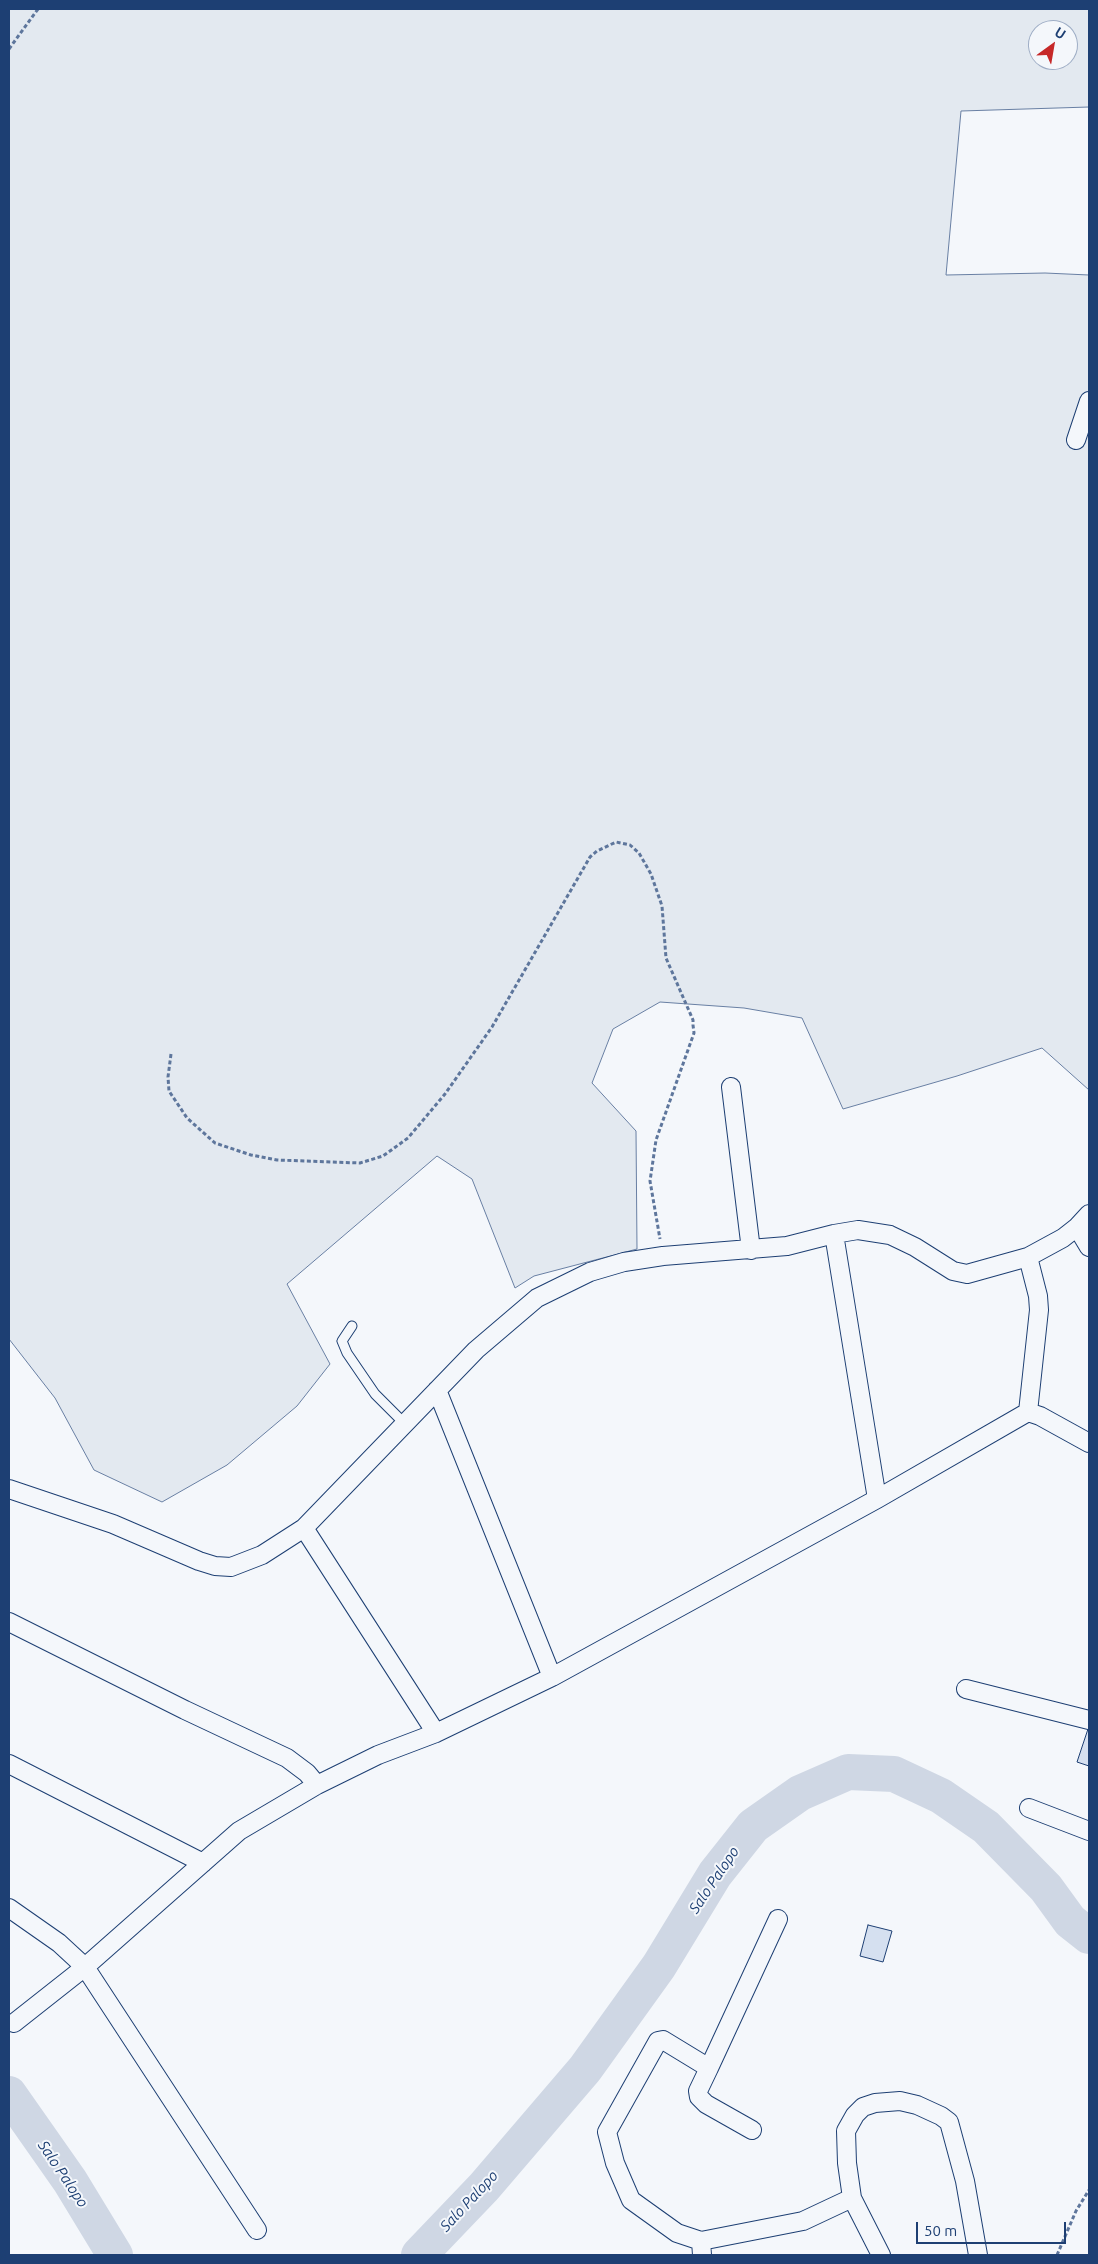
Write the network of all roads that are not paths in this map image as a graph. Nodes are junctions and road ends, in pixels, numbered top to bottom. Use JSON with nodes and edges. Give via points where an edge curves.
{"nodes":[{"id":1,"x":1089,"y":401,"type":"edge"},
{"id":2,"x":1076,"y":440,"type":"dead end"},
{"id":3,"x":731,"y":1087,"type":"dead end"},
{"id":4,"x":1089,"y":1214,"type":"edge"},
{"id":5,"x":1077,"y":1227,"type":"junction"},
{"id":6,"x":834,"y":1234,"type":"junction"},
{"id":7,"x":1089,"y":1247,"type":"edge"},
{"id":8,"x":751,"y":1250,"type":"junction"},
{"id":9,"x":1028,"y":1257,"type":"junction"},
{"id":10,"x":352,"y":1326,"type":"dead end"},
{"id":11,"x":436,"y":1390,"type":"junction"},
{"id":12,"x":1028,"y":1412,"type":"junction"},
{"id":13,"x":404,"y":1423,"type":"junction"},
{"id":14,"x":1089,"y":1443,"type":"edge"},
{"id":15,"x":9,"y":1489,"type":"edge"},
{"id":16,"x":877,"y":1499,"type":"junction"},
{"id":17,"x":304,"y":1528,"type":"junction"},
{"id":18,"x":9,"y":1622,"type":"edge"},
{"id":19,"x":552,"y":1677,"type":"junction"},
{"id":20,"x":966,"y":1689,"type":"dead end"},
{"id":21,"x":1089,"y":1720,"type":"edge"},
{"id":22,"x":436,"y":1733,"type":"junction"},
{"id":23,"x":9,"y":1764,"type":"edge"},
{"id":24,"x":317,"y":1785,"type":"junction"},
{"id":25,"x":1029,"y":1808,"type":"dead end"},
{"id":26,"x":1089,"y":1831,"type":"edge"},
{"id":27,"x":203,"y":1863,"type":"junction"},
{"id":28,"x":9,"y":1908,"type":"edge"},
{"id":29,"x":778,"y":1919,"type":"dead end"},
{"id":30,"x":86,"y":1967,"type":"junction"},
{"id":31,"x":14,"y":2023,"type":"dead end"},
{"id":32,"x":709,"y":2068,"type":"junction"},
{"id":33,"x":752,"y":2130,"type":"dead end"},
{"id":34,"x":852,"y":2198,"type":"junction"},
{"id":35,"x":257,"y":2230,"type":"dead end"},
{"id":36,"x":702,"y":2248,"type":"edge"},
{"id":37,"x":881,"y":2255,"type":"edge"},
{"id":38,"x":978,"y":2255,"type":"edge"}],
"edges":[{"from":1,"to":2,"type":"street"},
{"from":3,"to":8,"type":"street"},
{"from":4,"to":5,"type":"street"},
{"from":5,"to":7,"type":"street"},
{"from":5,"to":9,"type":"street"},
{"from":6,"to":8,"type":"street","via":[[788,1246]]},
{"from":6,"to":9,"type":"street","via":[[858,1230],[890,1235],[962,1274]]},
{"from":6,"to":16,"type":"street"},
{"from":8,"to":11,"type":"street","via":[[663,1256],[590,1272],[550,1290],[521,1310]]},
{"from":9,"to":12,"type":"street","via":[[1039,1310]]},
{"from":10,"to":13,"type":"lane","via":[[342,1341],[347,1353],[375,1394]]},
{"from":11,"to":13,"type":"street"},
{"from":11,"to":19,"type":"street"},
{"from":12,"to":14,"type":"street"},
{"from":12,"to":16,"type":"street"},
{"from":13,"to":17,"type":"street"},
{"from":15,"to":17,"type":"street","via":[[113,1524],[199,1561],[224,1567],[262,1555]]},
{"from":16,"to":19,"type":"street"},
{"from":17,"to":22,"type":"street"},
{"from":18,"to":24,"type":"street","via":[[287,1758]]},
{"from":19,"to":22,"type":"street"},
{"from":20,"to":21,"type":"street"},
{"from":22,"to":24,"type":"street","via":[[378,1754]]},
{"from":23,"to":27,"type":"street"},
{"from":24,"to":27,"type":"street","via":[[239,1831]]},
{"from":25,"to":26,"type":"street"},
{"from":27,"to":30,"type":"street"},
{"from":28,"to":30,"type":"street","via":[[54,1938]]},
{"from":29,"to":32,"type":"street"},
{"from":30,"to":31,"type":"street"},
{"from":30,"to":35,"type":"street"},
{"from":32,"to":33,"type":"street","via":[[698,2091],[699,2097]]},
{"from":32,"to":36,"type":"street","via":[[664,2040],[658,2041],[606,2135],[631,2200]]},
{"from":34,"to":36,"type":"street","via":[[803,2221]]},
{"from":34,"to":37,"type":"street"},
{"from":34,"to":38,"type":"street","via":[[846,2131],[860,2110],[875,2103],[900,2101],[941,2116],[952,2129]]}]}
